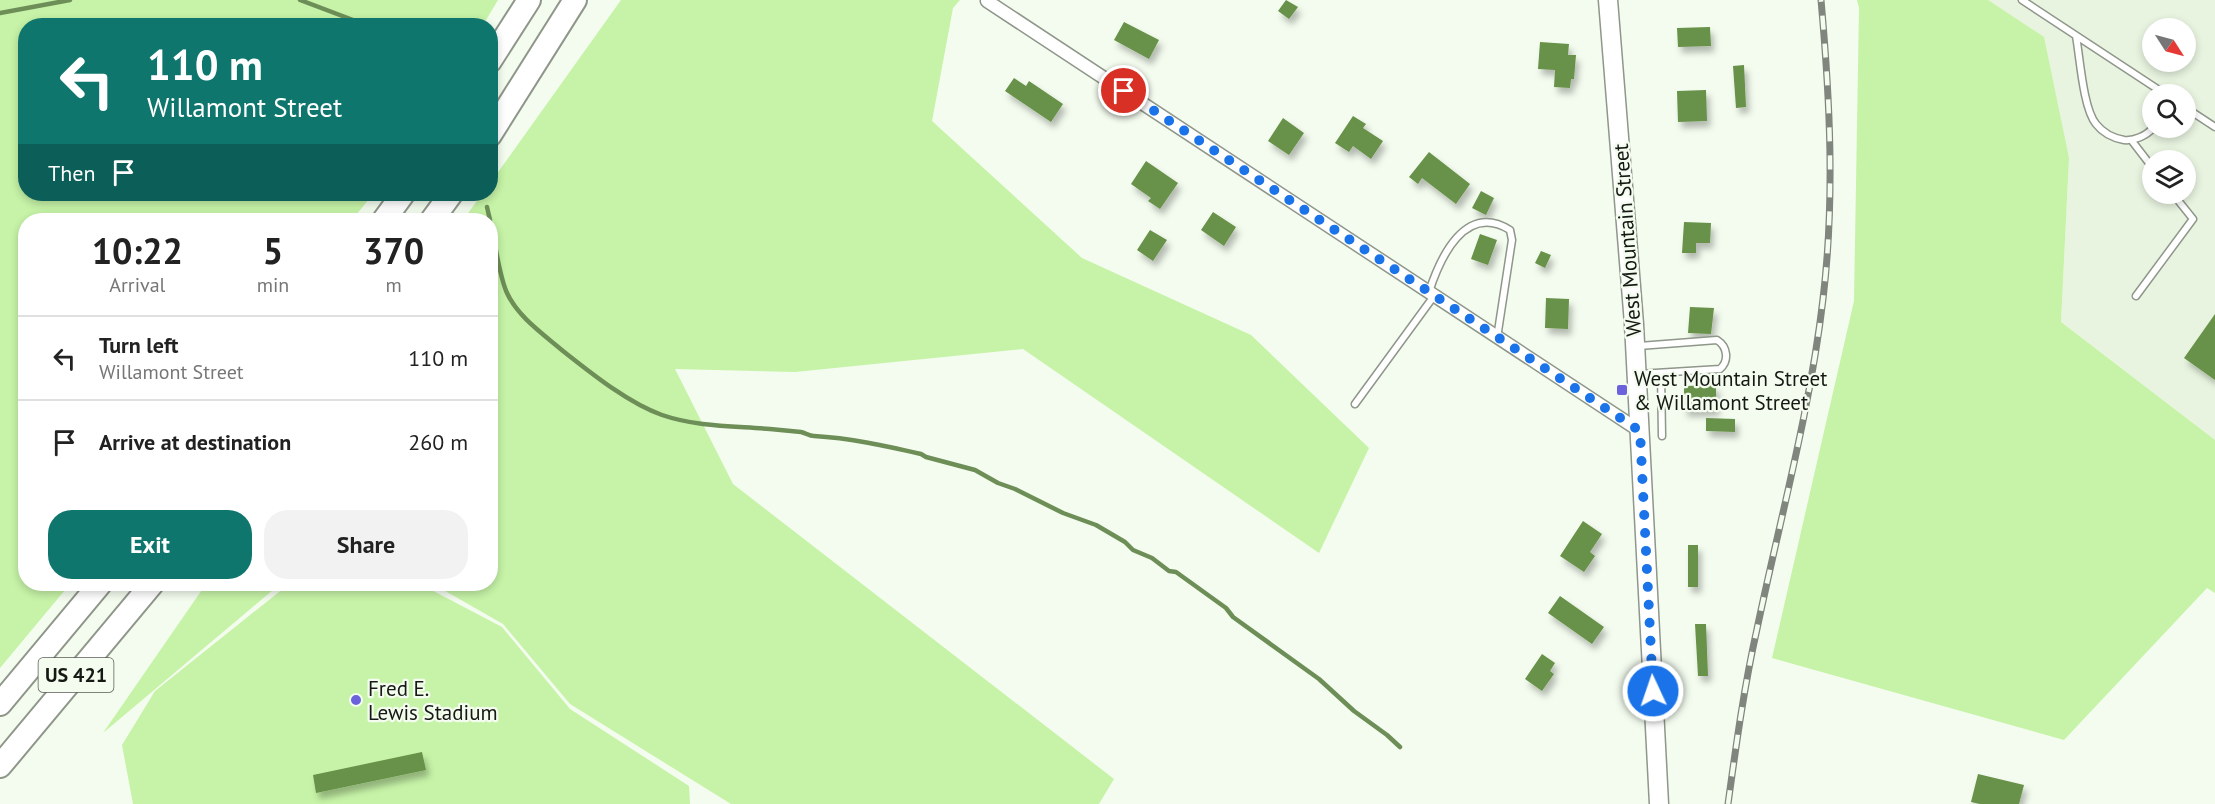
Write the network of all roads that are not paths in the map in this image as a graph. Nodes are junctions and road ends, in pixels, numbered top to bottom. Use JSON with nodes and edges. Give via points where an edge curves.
{"nodes":[{"id":1,"x":529,"y":0,"type":"edge"},
{"id":2,"x":575,"y":0,"type":"edge"},
{"id":3,"x":1608,"y":0,"type":"edge"},
{"id":4,"x":2022,"y":0,"type":"edge"},
{"id":5,"x":987,"y":1,"type":"edge"},
{"id":6,"x":2076,"y":36,"type":"junction"},
{"id":7,"x":498,"y":48,"type":"edge"},
{"id":8,"x":2150,"y":84,"type":"edge"},
{"id":9,"x":2196,"y":115,"type":"edge"},
{"id":10,"x":498,"y":122,"type":"edge"},
{"id":11,"x":2215,"y":127,"type":"edge"},
{"id":12,"x":2142,"y":136,"type":"edge"},
{"id":13,"x":2132,"y":141,"type":"junction"},
{"id":14,"x":2142,"y":154,"type":"edge"},
{"id":15,"x":2181,"y":204,"type":"edge"},
{"id":16,"x":1431,"y":294,"type":"junction"},
{"id":17,"x":2136,"y":296,"type":"dead end"},
{"id":18,"x":1497,"y":338,"type":"junction"},
{"id":19,"x":1635,"y":346,"type":"junction"},
{"id":20,"x":1661,"y":373,"type":"junction"},
{"id":21,"x":1636,"y":374,"type":"junction"},
{"id":22,"x":1355,"y":404,"type":"dead end"},
{"id":23,"x":1640,"y":431,"type":"junction"},
{"id":24,"x":1662,"y":436,"type":"dead end"},
{"id":25,"x":94,"y":591,"type":"edge"},
{"id":26,"x":146,"y":591,"type":"edge"},
{"id":27,"x":0,"y":704,"type":"edge"},
{"id":28,"x":0,"y":766,"type":"edge"},
{"id":29,"x":1659,"y":804,"type":"edge"}],
"edges":[{"from":1,"to":7,"type":"highway"},
{"from":2,"to":10,"type":"highway"},
{"from":3,"to":19,"type":"main road","name":"West Mountain Street"},
{"from":4,"to":6,"type":"lane"},
{"from":5,"to":16,"type":"street"},
{"from":6,"to":8,"type":"lane"},
{"from":6,"to":13,"type":"lane","via":[[2088,108],[2096,124],[2112,137]]},
{"from":9,"to":11,"type":"lane"},
{"from":12,"to":13,"type":"lane"},
{"from":13,"to":14,"type":"lane"},
{"from":15,"to":17,"type":"lane","via":[[2193,219]]},
{"from":16,"to":18,"type":"street"},
{"from":16,"to":18,"type":"lane","via":[[1441,260],[1461,233],[1482,223],[1510,231],[1512,240]]},
{"from":16,"to":22,"type":"lane"},
{"from":18,"to":23,"type":"street"},
{"from":19,"to":20,"type":"lane","via":[[1717,340],[1725,348],[1726,360],[1720,369]]},
{"from":19,"to":21,"type":"main road","name":"West Mountain Street"},
{"from":20,"to":21,"type":"lane"},
{"from":20,"to":24,"type":"lane"},
{"from":21,"to":23,"type":"main road","name":"West Mountain Street"},
{"from":23,"to":29,"type":"main road","name":"West Mountain Street"},
{"from":25,"to":27,"type":"highway","number":"US 421"},
{"from":26,"to":28,"type":"highway","number":"US 421"}]}
